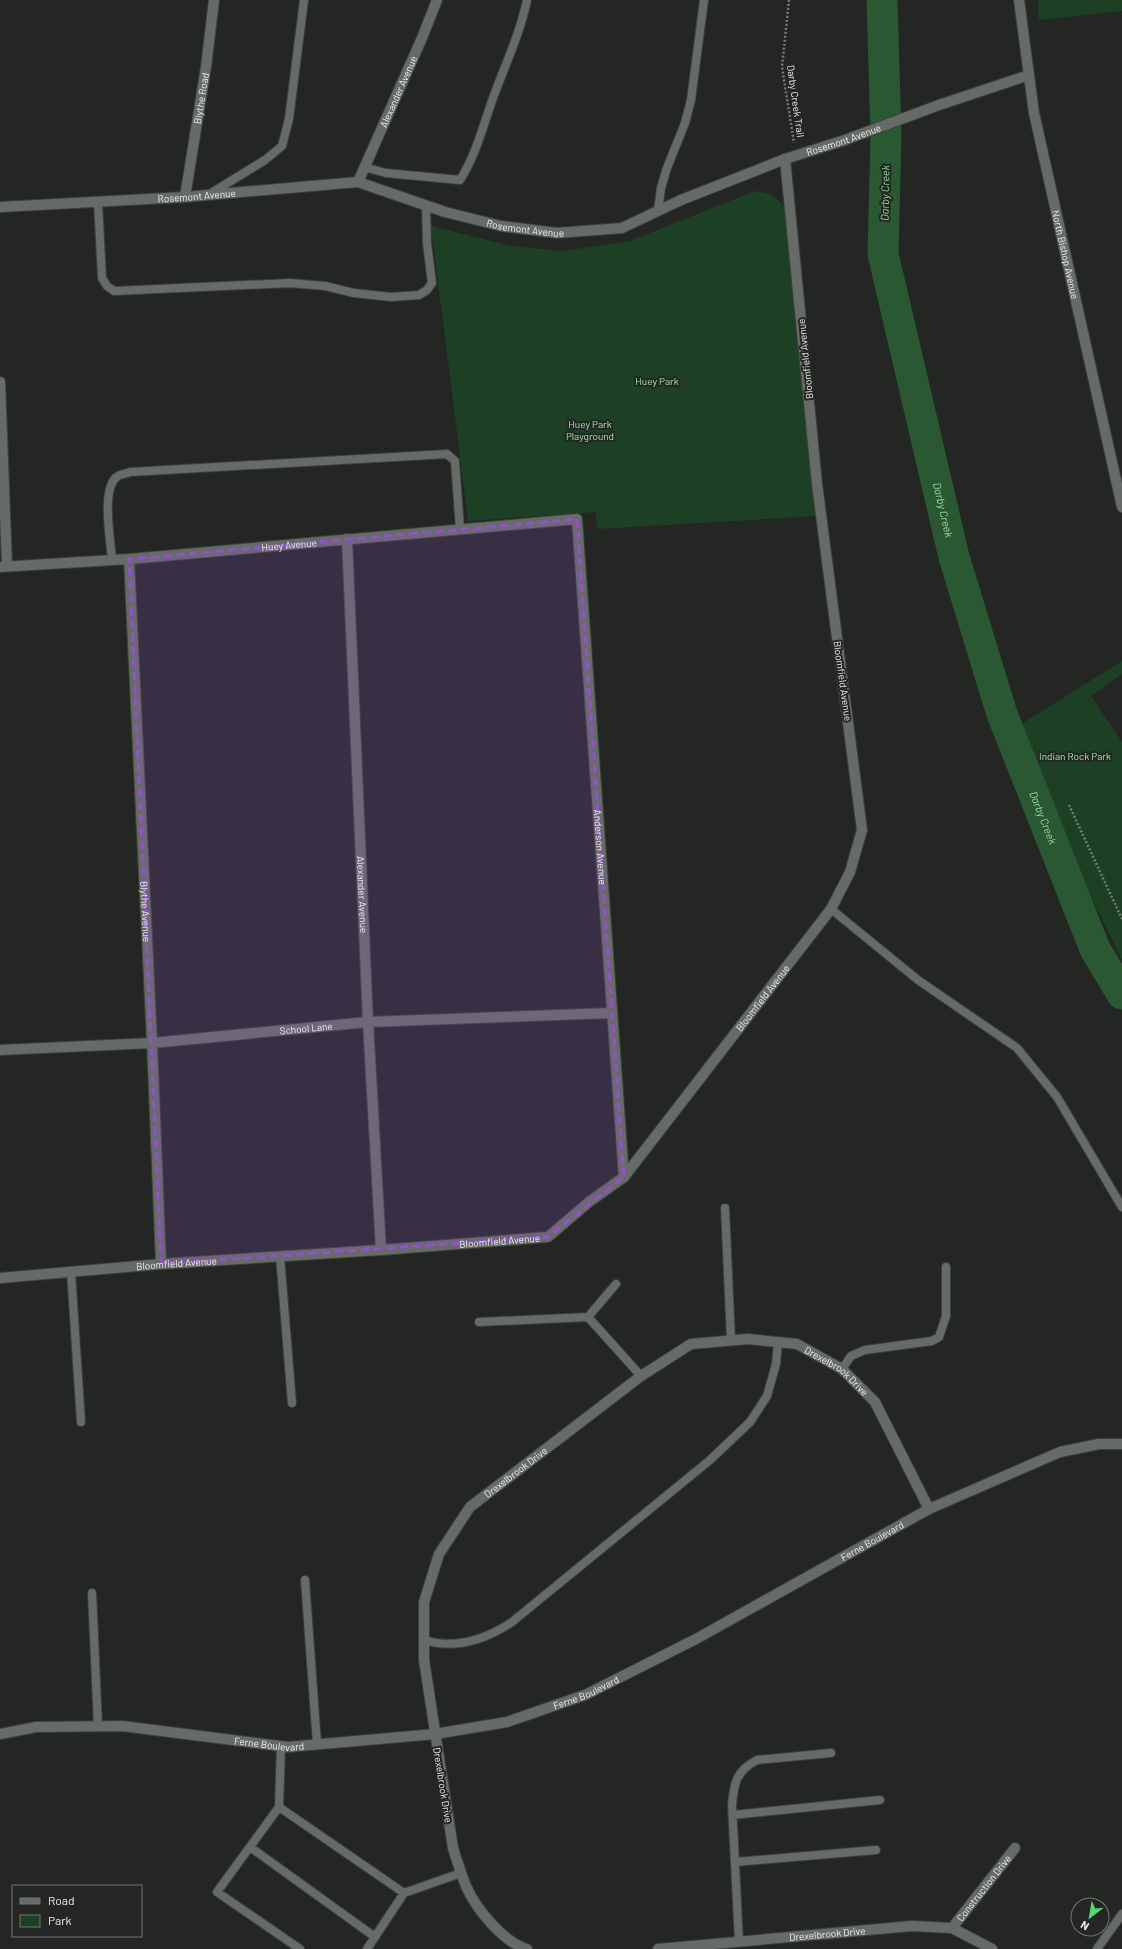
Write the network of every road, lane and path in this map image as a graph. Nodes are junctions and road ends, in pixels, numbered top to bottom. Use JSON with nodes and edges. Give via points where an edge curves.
{"nodes":[{"id":1,"x":214,"y":0,"type":"edge"},
{"id":2,"x":304,"y":0,"type":"edge"},
{"id":3,"x":437,"y":0,"type":"edge"},
{"id":4,"x":527,"y":0,"type":"edge"},
{"id":5,"x":704,"y":0,"type":"edge"},
{"id":6,"x":789,"y":0,"type":"edge"},
{"id":7,"x":1019,"y":0,"type":"edge"},
{"id":8,"x":1029,"y":75,"type":"junction"},
{"id":9,"x":796,"y":156,"type":"junction"},
{"id":10,"x":785,"y":159,"type":"junction"},
{"id":11,"x":364,"y":167,"type":"junction"},
{"id":12,"x":358,"y":182,"type":"junction"},
{"id":13,"x":207,"y":195,"type":"junction"},
{"id":14,"x":185,"y":197,"type":"junction"},
{"id":15,"x":98,"y":202,"type":"junction"},
{"id":16,"x":426,"y":206,"type":"junction"},
{"id":17,"x":0,"y":207,"type":"edge"},
{"id":18,"x":658,"y":211,"type":"junction"},
{"id":19,"x":0,"y":382,"type":"edge"},
{"id":20,"x":1122,"y":507,"type":"edge"},
{"id":21,"x":577,"y":519,"type":"joint"},
{"id":22,"x":460,"y":529,"type":"junction"},
{"id":23,"x":346,"y":538,"type":"junction"},
{"id":24,"x":128,"y":559,"type":"junction"},
{"id":25,"x":112,"y":560,"type":"junction"},
{"id":26,"x":4,"y":566,"type":"edge"},
{"id":27,"x":1069,"y":805,"type":"dead end"},
{"id":28,"x":831,"y":909,"type":"junction"},
{"id":29,"x":1122,"y":919,"type":"edge"},
{"id":30,"x":612,"y":1013,"type":"junction"},
{"id":31,"x":368,"y":1022,"type":"junction"},
{"id":32,"x":152,"y":1043,"type":"junction"},
{"id":33,"x":0,"y":1050,"type":"edge"},
{"id":34,"x":624,"y":1177,"type":"junction"},
{"id":35,"x":1122,"y":1207,"type":"edge"},
{"id":36,"x":725,"y":1208,"type":"dead end"},
{"id":37,"x":381,"y":1250,"type":"junction"},
{"id":38,"x":280,"y":1256,"type":"junction"},
{"id":39,"x":161,"y":1264,"type":"junction"},
{"id":40,"x":946,"y":1267,"type":"dead end"},
{"id":41,"x":71,"y":1272,"type":"junction"},
{"id":42,"x":0,"y":1278,"type":"edge"},
{"id":43,"x":616,"y":1284,"type":"dead end"},
{"id":44,"x":588,"y":1317,"type":"junction"},
{"id":45,"x":479,"y":1322,"type":"dead end"},
{"id":46,"x":730,"y":1340,"type":"junction"},
{"id":47,"x":778,"y":1342,"type":"junction"},
{"id":48,"x":842,"y":1369,"type":"junction"},
{"id":49,"x":641,"y":1376,"type":"junction"},
{"id":50,"x":292,"y":1402,"type":"dead end"},
{"id":51,"x":82,"y":1422,"type":"dead end"},
{"id":52,"x":1122,"y":1444,"type":"edge"},
{"id":53,"x":929,"y":1509,"type":"junction"},
{"id":54,"x":305,"y":1580,"type":"dead end"},
{"id":55,"x":92,"y":1592,"type":"dead end"},
{"id":56,"x":424,"y":1640,"type":"junction"},
{"id":57,"x":98,"y":1726,"type":"junction"},
{"id":58,"x":0,"y":1734,"type":"edge"},
{"id":59,"x":435,"y":1734,"type":"junction"},
{"id":60,"x":317,"y":1744,"type":"junction"},
{"id":61,"x":281,"y":1746,"type":"junction"},
{"id":62,"x":831,"y":1753,"type":"dead end"},
{"id":63,"x":880,"y":1800,"type":"dead end"},
{"id":64,"x":279,"y":1807,"type":"junction"},
{"id":65,"x":733,"y":1815,"type":"junction"},
{"id":66,"x":250,"y":1847,"type":"junction"},
{"id":67,"x":1015,"y":1848,"type":"dead end"},
{"id":68,"x":876,"y":1850,"type":"dead end"},
{"id":69,"x":735,"y":1862,"type":"junction"},
{"id":70,"x":461,"y":1873,"type":"junction"},
{"id":71,"x":404,"y":1893,"type":"junction"},
{"id":72,"x":1122,"y":1914,"type":"edge"},
{"id":73,"x":952,"y":1928,"type":"junction"},
{"id":74,"x":375,"y":1937,"type":"junction"},
{"id":75,"x":739,"y":1942,"type":"junction"},
{"id":76,"x":300,"y":1949,"type":"edge"},
{"id":77,"x":367,"y":1949,"type":"edge"},
{"id":78,"x":527,"y":1949,"type":"edge"},
{"id":79,"x":658,"y":1949,"type":"edge"},
{"id":80,"x":992,"y":1949,"type":"edge"},
{"id":81,"x":1098,"y":1949,"type":"edge"}],
"edges":[{"from":1,"to":14,"type":"street","name":"Blythe Road"},
{"from":2,"to":13,"type":"lane","via":[[289,119],[282,146],[265,160]]},
{"from":3,"to":11,"type":"street","name":"Alexander Avenue"},
{"from":4,"to":11,"type":"lane","via":[[522,21],[471,162],[460,180],[386,173]]},
{"from":5,"to":18,"type":"lane","via":[[691,100],[661,188]]},
{"from":6,"to":9,"type":"path","name":"Darby Creek Trail","via":[[782,67]]},
{"from":7,"to":8,"type":"street","name":"North Bishop Avenue"},
{"from":8,"to":9,"type":"street","name":"Rosemont Avenue"},
{"from":8,"to":20,"type":"street","name":"North Bishop Avenue","via":[[1034,113]]},
{"from":9,"to":10,"type":"street","name":"Rosemont Avenue"},
{"from":10,"to":18,"type":"street","name":"Rosemont Avenue"},
{"from":10,"to":28,"type":"street","name":"Bloomfield Avenue","via":[[817,484],[862,830],[850,872]]},
{"from":11,"to":12,"type":"street","name":"Alexander Avenue"},
{"from":12,"to":13,"type":"street","name":"Rosemont Avenue"},
{"from":12,"to":16,"type":"street","name":"Rosemont Avenue"},
{"from":13,"to":14,"type":"street","name":"Rosemont Avenue"},
{"from":14,"to":15,"type":"street","name":"Rosemont Avenue"},
{"from":15,"to":16,"type":"lane","via":[[102,278],[107,286],[114,290],[290,283],[391,297],[419,295],[432,283]]},
{"from":15,"to":17,"type":"street","name":"Rosemont Avenue"},
{"from":16,"to":18,"type":"street","name":"Rosemont Avenue","via":[[501,226],[557,233],[622,228]]},
{"from":19,"to":26,"type":"street"},
{"from":21,"to":22,"type":"street","name":"Huey Avenue"},
{"from":21,"to":30,"type":"street","name":"Anderson Avenue"},
{"from":22,"to":23,"type":"street","name":"Huey Avenue"},
{"from":22,"to":25,"type":"lane","via":[[455,461],[447,454],[130,472],[117,477],[107,498]]},
{"from":23,"to":24,"type":"street","name":"Huey Avenue"},
{"from":23,"to":31,"type":"street","name":"Alexander Avenue"},
{"from":24,"to":25,"type":"street","name":"Huey Avenue"},
{"from":24,"to":32,"type":"street","name":"Blythe Avenue"},
{"from":25,"to":26,"type":"street","name":"Huey Avenue"},
{"from":27,"to":29,"type":"path"},
{"from":28,"to":34,"type":"street","name":"Bloomfield Avenue"},
{"from":28,"to":35,"type":"lane","via":[[918,980],[1018,1048],[1057,1097]]},
{"from":30,"to":31,"type":"street","name":"School Lane"},
{"from":30,"to":34,"type":"street","name":"Anderson Avenue"},
{"from":31,"to":32,"type":"street","name":"School Lane"},
{"from":31,"to":37,"type":"street","name":"Alexander Avenue"},
{"from":32,"to":33,"type":"street","name":"School Lane"},
{"from":32,"to":39,"type":"street","name":"Blythe Avenue"},
{"from":34,"to":37,"type":"street","name":"Bloomfield Avenue","via":[[548,1236]]},
{"from":36,"to":46,"type":"lane"},
{"from":37,"to":38,"type":"street","name":"Bloomfield Avenue"},
{"from":38,"to":39,"type":"street","name":"Bloomfield Avenue"},
{"from":38,"to":50,"type":"lane"},
{"from":39,"to":41,"type":"street","name":"Bloomfield Avenue"},
{"from":40,"to":48,"type":"lane","via":[[946,1316],[939,1337],[932,1341],[866,1350],[851,1356]]},
{"from":41,"to":42,"type":"street","name":"Bloomfield Avenue"},
{"from":41,"to":51,"type":"lane"},
{"from":43,"to":44,"type":"lane"},
{"from":44,"to":45,"type":"lane"},
{"from":44,"to":49,"type":"lane"},
{"from":46,"to":47,"type":"street","name":"Drexelbrook Drive"},
{"from":46,"to":49,"type":"street","name":"Drexelbrook Drive","via":[[691,1344]]},
{"from":47,"to":48,"type":"street","name":"Drexelbrook Drive","via":[[797,1344]]},
{"from":47,"to":56,"type":"lane","via":[[776,1364],[766,1396],[750,1422],[710,1460],[512,1622],[491,1636],[462,1643],[438,1644]]},
{"from":48,"to":53,"type":"street","name":"Drexelbrook Drive","via":[[875,1402]]},
{"from":49,"to":56,"type":"street","name":"Drexelbrook Drive","via":[[470,1507],[439,1554],[424,1602]]},
{"from":52,"to":53,"type":"street","name":"Ferne Boulevard","via":[[1099,1444],[1060,1452]]},
{"from":53,"to":59,"type":"street","name":"Ferne Boulevard","via":[[696,1638],[585,1695],[507,1722]]},
{"from":54,"to":60,"type":"lane"},
{"from":55,"to":57,"type":"lane"},
{"from":56,"to":59,"type":"street","name":"Drexelbrook Drive","via":[[424,1660]]},
{"from":57,"to":58,"type":"street","name":"Ferne Boulevard","via":[[36,1727]]},
{"from":57,"to":61,"type":"street","name":"Ferne Boulevard","via":[[122,1726]]},
{"from":59,"to":60,"type":"street","name":"Ferne Boulevard"},
{"from":59,"to":70,"type":"street","name":"Drexelbrook Drive","via":[[453,1848]]},
{"from":60,"to":61,"type":"street","name":"Ferne Boulevard"},
{"from":61,"to":64,"type":"lane"},
{"from":62,"to":65,"type":"lane","via":[[757,1760],[749,1764],[734,1784]]},
{"from":63,"to":65,"type":"lane"},
{"from":64,"to":66,"type":"lane"},
{"from":64,"to":71,"type":"lane"},
{"from":65,"to":69,"type":"lane"},
{"from":66,"to":74,"type":"lane"},
{"from":66,"to":76,"type":"lane","via":[[217,1892]]},
{"from":67,"to":73,"type":"street","name":"Construction Drive"},
{"from":68,"to":69,"type":"lane"},
{"from":69,"to":75,"type":"lane"},
{"from":70,"to":71,"type":"lane"},
{"from":70,"to":78,"type":"street","name":"Drexelbrook Drive","via":[[467,1888],[489,1921],[516,1946]]},
{"from":71,"to":74,"type":"lane"},
{"from":72,"to":81,"type":"lane"},
{"from":73,"to":75,"type":"street","name":"Drexelbrook Drive","via":[[912,1926]]},
{"from":73,"to":80,"type":"street","name":"Drexelbrook Drive"},
{"from":74,"to":77,"type":"lane"},
{"from":75,"to":79,"type":"street","name":"Drexelbrook Drive"}]}
